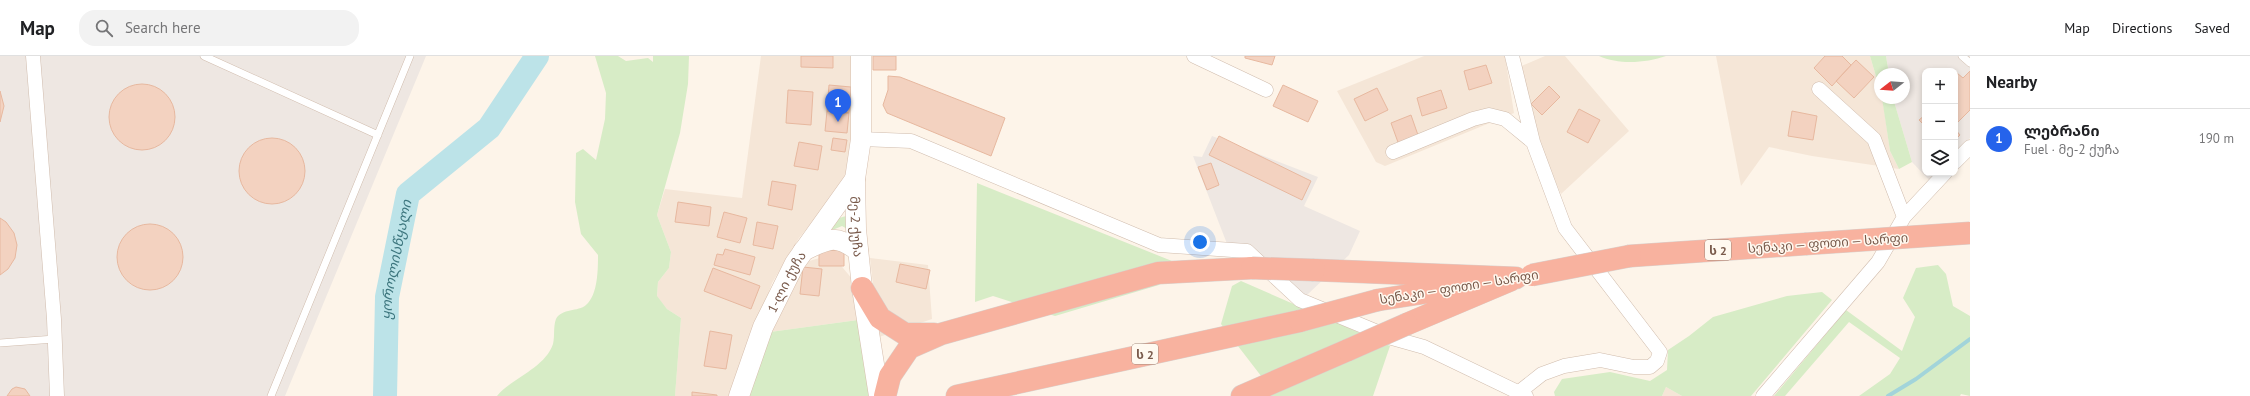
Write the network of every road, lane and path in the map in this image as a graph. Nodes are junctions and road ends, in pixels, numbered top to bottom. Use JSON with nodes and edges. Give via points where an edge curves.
{"nodes":[{"id":1,"x":33,"y":56,"type":"edge"},
{"id":2,"x":204,"y":56,"type":"edge"},
{"id":3,"x":410,"y":56,"type":"edge"},
{"id":4,"x":861,"y":56,"type":"edge"},
{"id":5,"x":1194,"y":56,"type":"edge"},
{"id":6,"x":1512,"y":56,"type":"edge"},
{"id":7,"x":1962,"y":56,"type":"edge"},
{"id":8,"x":1970,"y":63,"type":"edge"},
{"id":9,"x":1819,"y":89,"type":"dead end"},
{"id":10,"x":1266,"y":90,"type":"dead end"},
{"id":11,"x":378,"y":135,"type":"junction"},
{"id":12,"x":861,"y":139,"type":"junction"},
{"id":13,"x":1533,"y":142,"type":"junction"},
{"id":14,"x":1970,"y":147,"type":"edge"},
{"id":15,"x":1393,"y":152,"type":"dead end"},
{"id":16,"x":1958,"y":159,"type":"edge"},
{"id":17,"x":1942,"y":176,"type":"edge"},
{"id":18,"x":855,"y":179,"type":"junction"},
{"id":19,"x":1904,"y":217,"type":"junction"},
{"id":20,"x":1970,"y":233,"type":"edge"},
{"id":21,"x":803,"y":251,"type":"junction"},
{"id":22,"x":858,"y":251,"type":"junction"},
{"id":23,"x":1524,"y":276,"type":"junction"},
{"id":24,"x":862,"y":288,"type":"junction"},
{"id":25,"x":941,"y":334,"type":"junction"},
{"id":26,"x":55,"y":339,"type":"junction"},
{"id":27,"x":0,"y":343,"type":"edge"},
{"id":28,"x":1522,"y":394,"type":"edge"},
{"id":29,"x":57,"y":396,"type":"edge"},
{"id":30,"x":271,"y":396,"type":"edge"},
{"id":31,"x":739,"y":396,"type":"edge"},
{"id":32,"x":879,"y":396,"type":"edge"},
{"id":33,"x":885,"y":396,"type":"edge"},
{"id":34,"x":957,"y":396,"type":"edge"},
{"id":35,"x":1242,"y":396,"type":"edge"},
{"id":36,"x":1764,"y":396,"type":"edge"}],
"edges":[{"from":1,"to":26,"type":"street"},
{"from":2,"to":11,"type":"lane"},
{"from":3,"to":11,"type":"lane"},
{"from":4,"to":12,"type":"street","name":"მე-2 ქუჩა"},
{"from":5,"to":10,"type":"street"},
{"from":6,"to":13,"type":"street"},
{"from":7,"to":8,"type":"lane"},
{"from":9,"to":19,"type":"street","via":[[1874,139]]},
{"from":11,"to":30,"type":"lane"},
{"from":12,"to":18,"type":"street","name":"მე-2 ქუჩა"},
{"from":12,"to":28,"type":"street","via":[[911,141],[1159,245],[1247,251],[1300,300],[1392,338],[1424,347]]},
{"from":13,"to":15,"type":"street","via":[[1505,120],[1489,115],[1473,119]]},
{"from":13,"to":28,"type":"street","via":[[1565,228],[1660,352],[1657,361],[1650,367],[1634,367],[1600,360],[1564,366],[1542,374]]},
{"from":14,"to":16,"type":"street"},
{"from":17,"to":19,"type":"street"},
{"from":18,"to":21,"type":"street","name":"1-ლი ქუჩა"},
{"from":18,"to":22,"type":"street","name":"მე-2 ქუჩა"},
{"from":19,"to":36,"type":"street","via":[[1878,262]]},
{"from":20,"to":23,"type":"highway","name":"სენაკი — ფოთი — სარფი","number":"ს 2","bridge":true,"via":[[1630,256]]},
{"from":21,"to":22,"type":"street","via":[[835,239],[845,241]]},
{"from":21,"to":31,"type":"street","name":"1-ლი ქუჩა","via":[[764,327]]},
{"from":22,"to":24,"type":"street","name":"მე-2 ქუჩა"},
{"from":23,"to":25,"type":"highway","bridge":true,"via":[[1252,268],[1158,273]]},
{"from":23,"to":34,"type":"highway","name":"სენაკი — ფოთი — სარფი","number":"ს 2","bridge":true,"via":[[1378,300],[1300,321]]},
{"from":23,"to":35,"type":"highway","bridge":true},
{"from":24,"to":25,"type":"highway","via":[[880,318],[905,334]]},
{"from":24,"to":32,"type":"street","name":"მე-2 ქუჩა"},
{"from":25,"to":33,"type":"highway","via":[[909,348],[890,376]]},
{"from":26,"to":27,"type":"lane"},
{"from":26,"to":29,"type":"street"}]}
